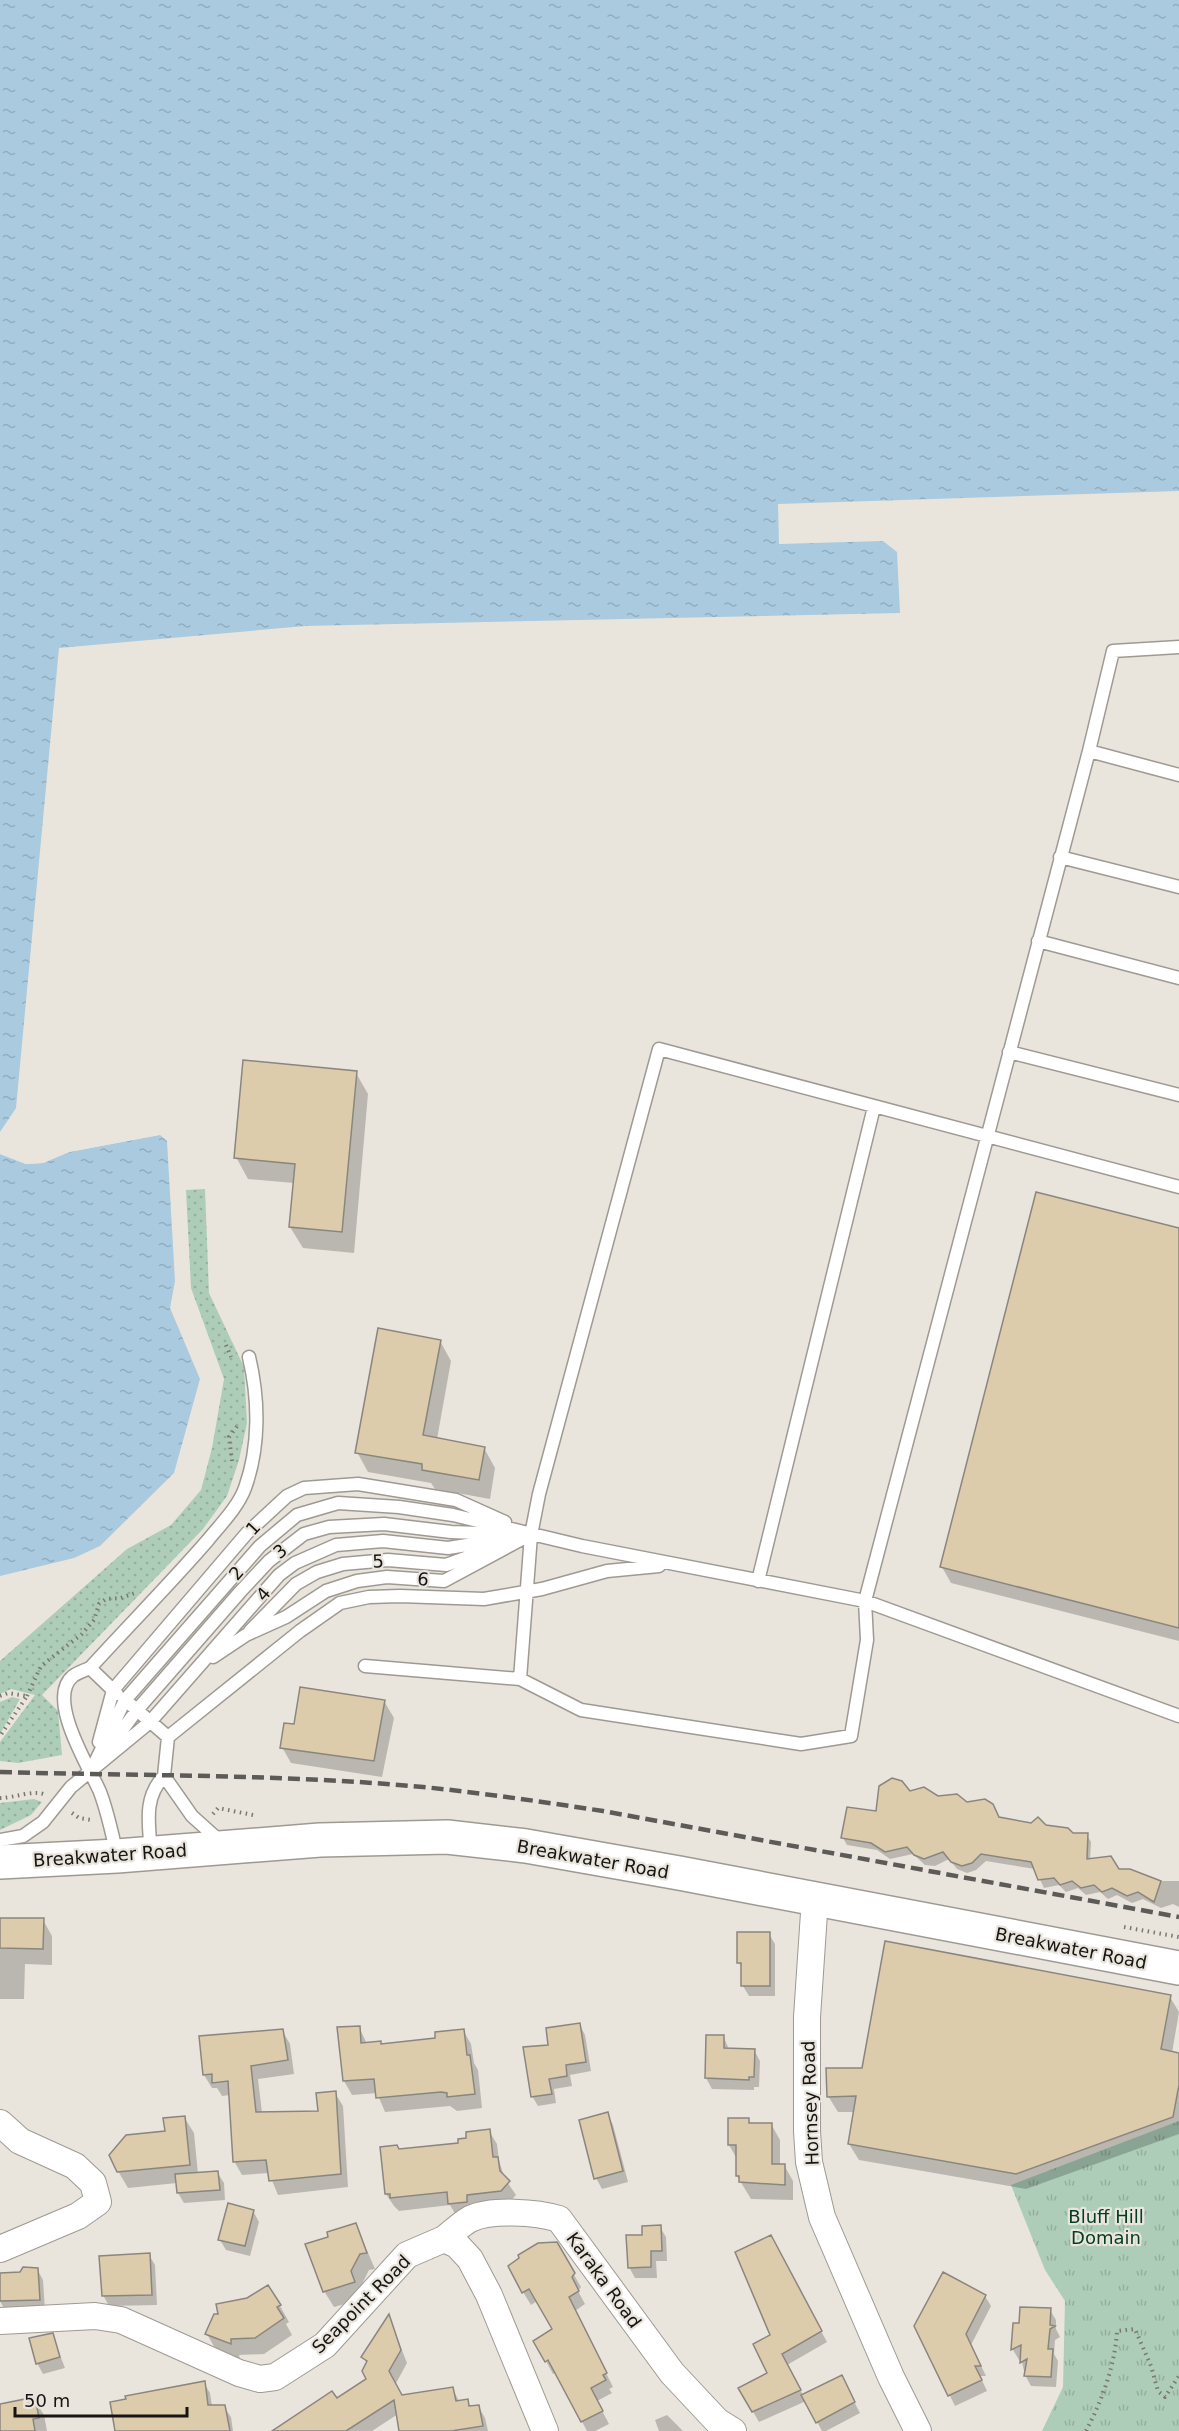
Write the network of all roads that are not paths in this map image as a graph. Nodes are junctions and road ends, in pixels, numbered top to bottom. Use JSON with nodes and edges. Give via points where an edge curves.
{"nodes":[{"id":1,"x":1179,"y":647,"type":"edge"},
{"id":2,"x":1089,"y":751,"type":"junction"},
{"id":3,"x":1179,"y":775,"type":"edge"},
{"id":4,"x":1060,"y":857,"type":"junction"},
{"id":5,"x":1179,"y":887,"type":"edge"},
{"id":6,"x":1038,"y":941,"type":"junction"},
{"id":7,"x":1179,"y":978,"type":"edge"},
{"id":8,"x":1009,"y":1052,"type":"junction"},
{"id":9,"x":1179,"y":1095,"type":"edge"},
{"id":10,"x":874,"y":1107,"type":"junction"},
{"id":11,"x":986,"y":1137,"type":"junction"},
{"id":12,"x":1179,"y":1187,"type":"edge"},
{"id":13,"x":249,"y":1357,"type":"dead end"},
{"id":14,"x":531,"y":1535,"type":"junction"},
{"id":15,"x":675,"y":1564,"type":"junction"},
{"id":16,"x":758,"y":1581,"type":"junction"},
{"id":17,"x":526,"y":1592,"type":"junction"},
{"id":18,"x":865,"y":1601,"type":"junction"},
{"id":19,"x":246,"y":1635,"type":"junction"},
{"id":20,"x":365,"y":1666,"type":"dead end"},
{"id":21,"x":198,"y":1667,"type":"junction"},
{"id":22,"x":90,"y":1668,"type":"junction"},
{"id":23,"x":520,"y":1679,"type":"junction"},
{"id":24,"x":113,"y":1690,"type":"junction"},
{"id":25,"x":125,"y":1700,"type":"junction"},
{"id":26,"x":137,"y":1710,"type":"junction"},
{"id":27,"x":1179,"y":1716,"type":"edge"},
{"id":28,"x":150,"y":1722,"type":"junction"},
{"id":29,"x":168,"y":1737,"type":"junction"},
{"id":30,"x":89,"y":1774,"type":"junction"},
{"id":31,"x":164,"y":1776,"type":"junction"},
{"id":32,"x":0,"y":1840,"type":"edge"},
{"id":33,"x":226,"y":1847,"type":"junction"},
{"id":34,"x":151,"y":1853,"type":"junction"},
{"id":35,"x":117,"y":1856,"type":"junction"},
{"id":36,"x":0,"y":1862,"type":"edge"},
{"id":37,"x":815,"y":1898,"type":"junction"},
{"id":38,"x":1179,"y":1968,"type":"edge"},
{"id":39,"x":0,"y":2123,"type":"edge"},
{"id":40,"x":444,"y":2240,"type":"junction"},
{"id":41,"x":0,"y":2249,"type":"edge"},
{"id":42,"x":0,"y":2321,"type":"edge"},
{"id":43,"x":545,"y":2431,"type":"edge"},
{"id":44,"x":733,"y":2431,"type":"edge"},
{"id":45,"x":918,"y":2431,"type":"edge"}],
"edges":[{"from":1,"to":2,"type":"lane","via":[[1113,651]]},
{"from":2,"to":3,"type":"lane"},
{"from":2,"to":4,"type":"lane"},
{"from":4,"to":5,"type":"lane"},
{"from":4,"to":6,"type":"lane"},
{"from":6,"to":7,"type":"lane"},
{"from":6,"to":8,"type":"lane"},
{"from":8,"to":9,"type":"lane"},
{"from":8,"to":11,"type":"lane"},
{"from":10,"to":11,"type":"lane"},
{"from":10,"to":14,"type":"lane","via":[[659,1049]]},
{"from":10,"to":16,"type":"lane"},
{"from":11,"to":12,"type":"lane"},
{"from":11,"to":18,"type":"lane"},
{"from":13,"to":22,"type":"lane","via":[[256,1387],[257,1419],[245,1490],[195,1555]]},
{"from":14,"to":15,"type":"lane"},
{"from":14,"to":17,"type":"lane"},
{"from":14,"to":19,"type":"lane","name":"6","via":[[444,1581],[387,1577],[326,1591],[285,1617]]},
{"from":14,"to":19,"type":"lane","name":"5","via":[[446,1565],[388,1560],[343,1564],[317,1572],[296,1584]]},
{"from":14,"to":21,"type":"lane","name":"4","via":[[448,1548],[383,1541],[336,1545],[315,1553],[279,1575]]},
{"from":14,"to":24,"type":"lane","name":"1","via":[[456,1500],[358,1484],[304,1488],[287,1496],[255,1525]]},
{"from":14,"to":25,"type":"lane","name":"2","via":[[453,1515],[362,1504],[338,1503],[297,1515],[260,1546]]},
{"from":14,"to":26,"type":"lane","name":"3","via":[[384,1524],[329,1527],[304,1534],[269,1561]]},
{"from":15,"to":16,"type":"lane"},
{"from":15,"to":17,"type":"lane","via":[[607,1571]]},
{"from":16,"to":18,"type":"lane"},
{"from":17,"to":23,"type":"lane"},
{"from":17,"to":29,"type":"lane","via":[[484,1599],[400,1596],[340,1603]]},
{"from":18,"to":23,"type":"lane","via":[[867,1640],[851,1736],[801,1744],[580,1710]]},
{"from":18,"to":27,"type":"lane"},
{"from":19,"to":21,"type":"lane"},
{"from":20,"to":23,"type":"lane"},
{"from":21,"to":28,"type":"lane","name":"4"},
{"from":22,"to":24,"type":"lane"},
{"from":22,"to":30,"type":"lane","via":[[72,1677],[66,1698],[73,1740]]},
{"from":24,"to":25,"type":"lane"},
{"from":24,"to":30,"type":"lane","name":"1"},
{"from":25,"to":26,"type":"lane"},
{"from":25,"to":30,"type":"lane","name":"2"},
{"from":26,"to":28,"type":"lane"},
{"from":26,"to":30,"type":"lane","name":"3"},
{"from":28,"to":29,"type":"lane"},
{"from":28,"to":30,"type":"lane","name":"4"},
{"from":29,"to":31,"type":"lane"},
{"from":30,"to":32,"type":"lane","via":[[71,1787],[43,1822],[23,1836]]},
{"from":30,"to":35,"type":"lane","via":[[103,1800]]},
{"from":31,"to":33,"type":"lane","via":[[192,1816]]},
{"from":31,"to":34,"type":"lane","via":[[152,1789],[148,1818]]},
{"from":33,"to":34,"type":"highway","name":"Breakwater Road"},
{"from":33,"to":37,"type":"highway","name":"Breakwater Road","via":[[447,1837],[526,1846]]},
{"from":34,"to":35,"type":"highway","name":"Breakwater Road"},
{"from":35,"to":36,"type":"highway","name":"Breakwater Road"},
{"from":37,"to":38,"type":"highway","name":"Breakwater Road"},
{"from":37,"to":45,"type":"street","name":"Hornsey Road","via":[[807,2017],[807,2131],[812,2173],[831,2240]]},
{"from":39,"to":41,"type":"street","via":[[20,2141],[75,2166],[93,2183],[98,2202],[78,2216]]},
{"from":40,"to":42,"type":"street","name":"Seapoint Road","via":[[407,2255],[325,2344],[275,2377],[260,2379],[239,2373],[122,2320],[95,2316]]},
{"from":40,"to":43,"type":"street","via":[[457,2245],[470,2259],[489,2295]]},
{"from":40,"to":44,"type":"street","name":"Karaka Road","via":[[470,2220],[482,2216],[520,2213],[559,2219],[672,2373],[717,2421]]}]}
